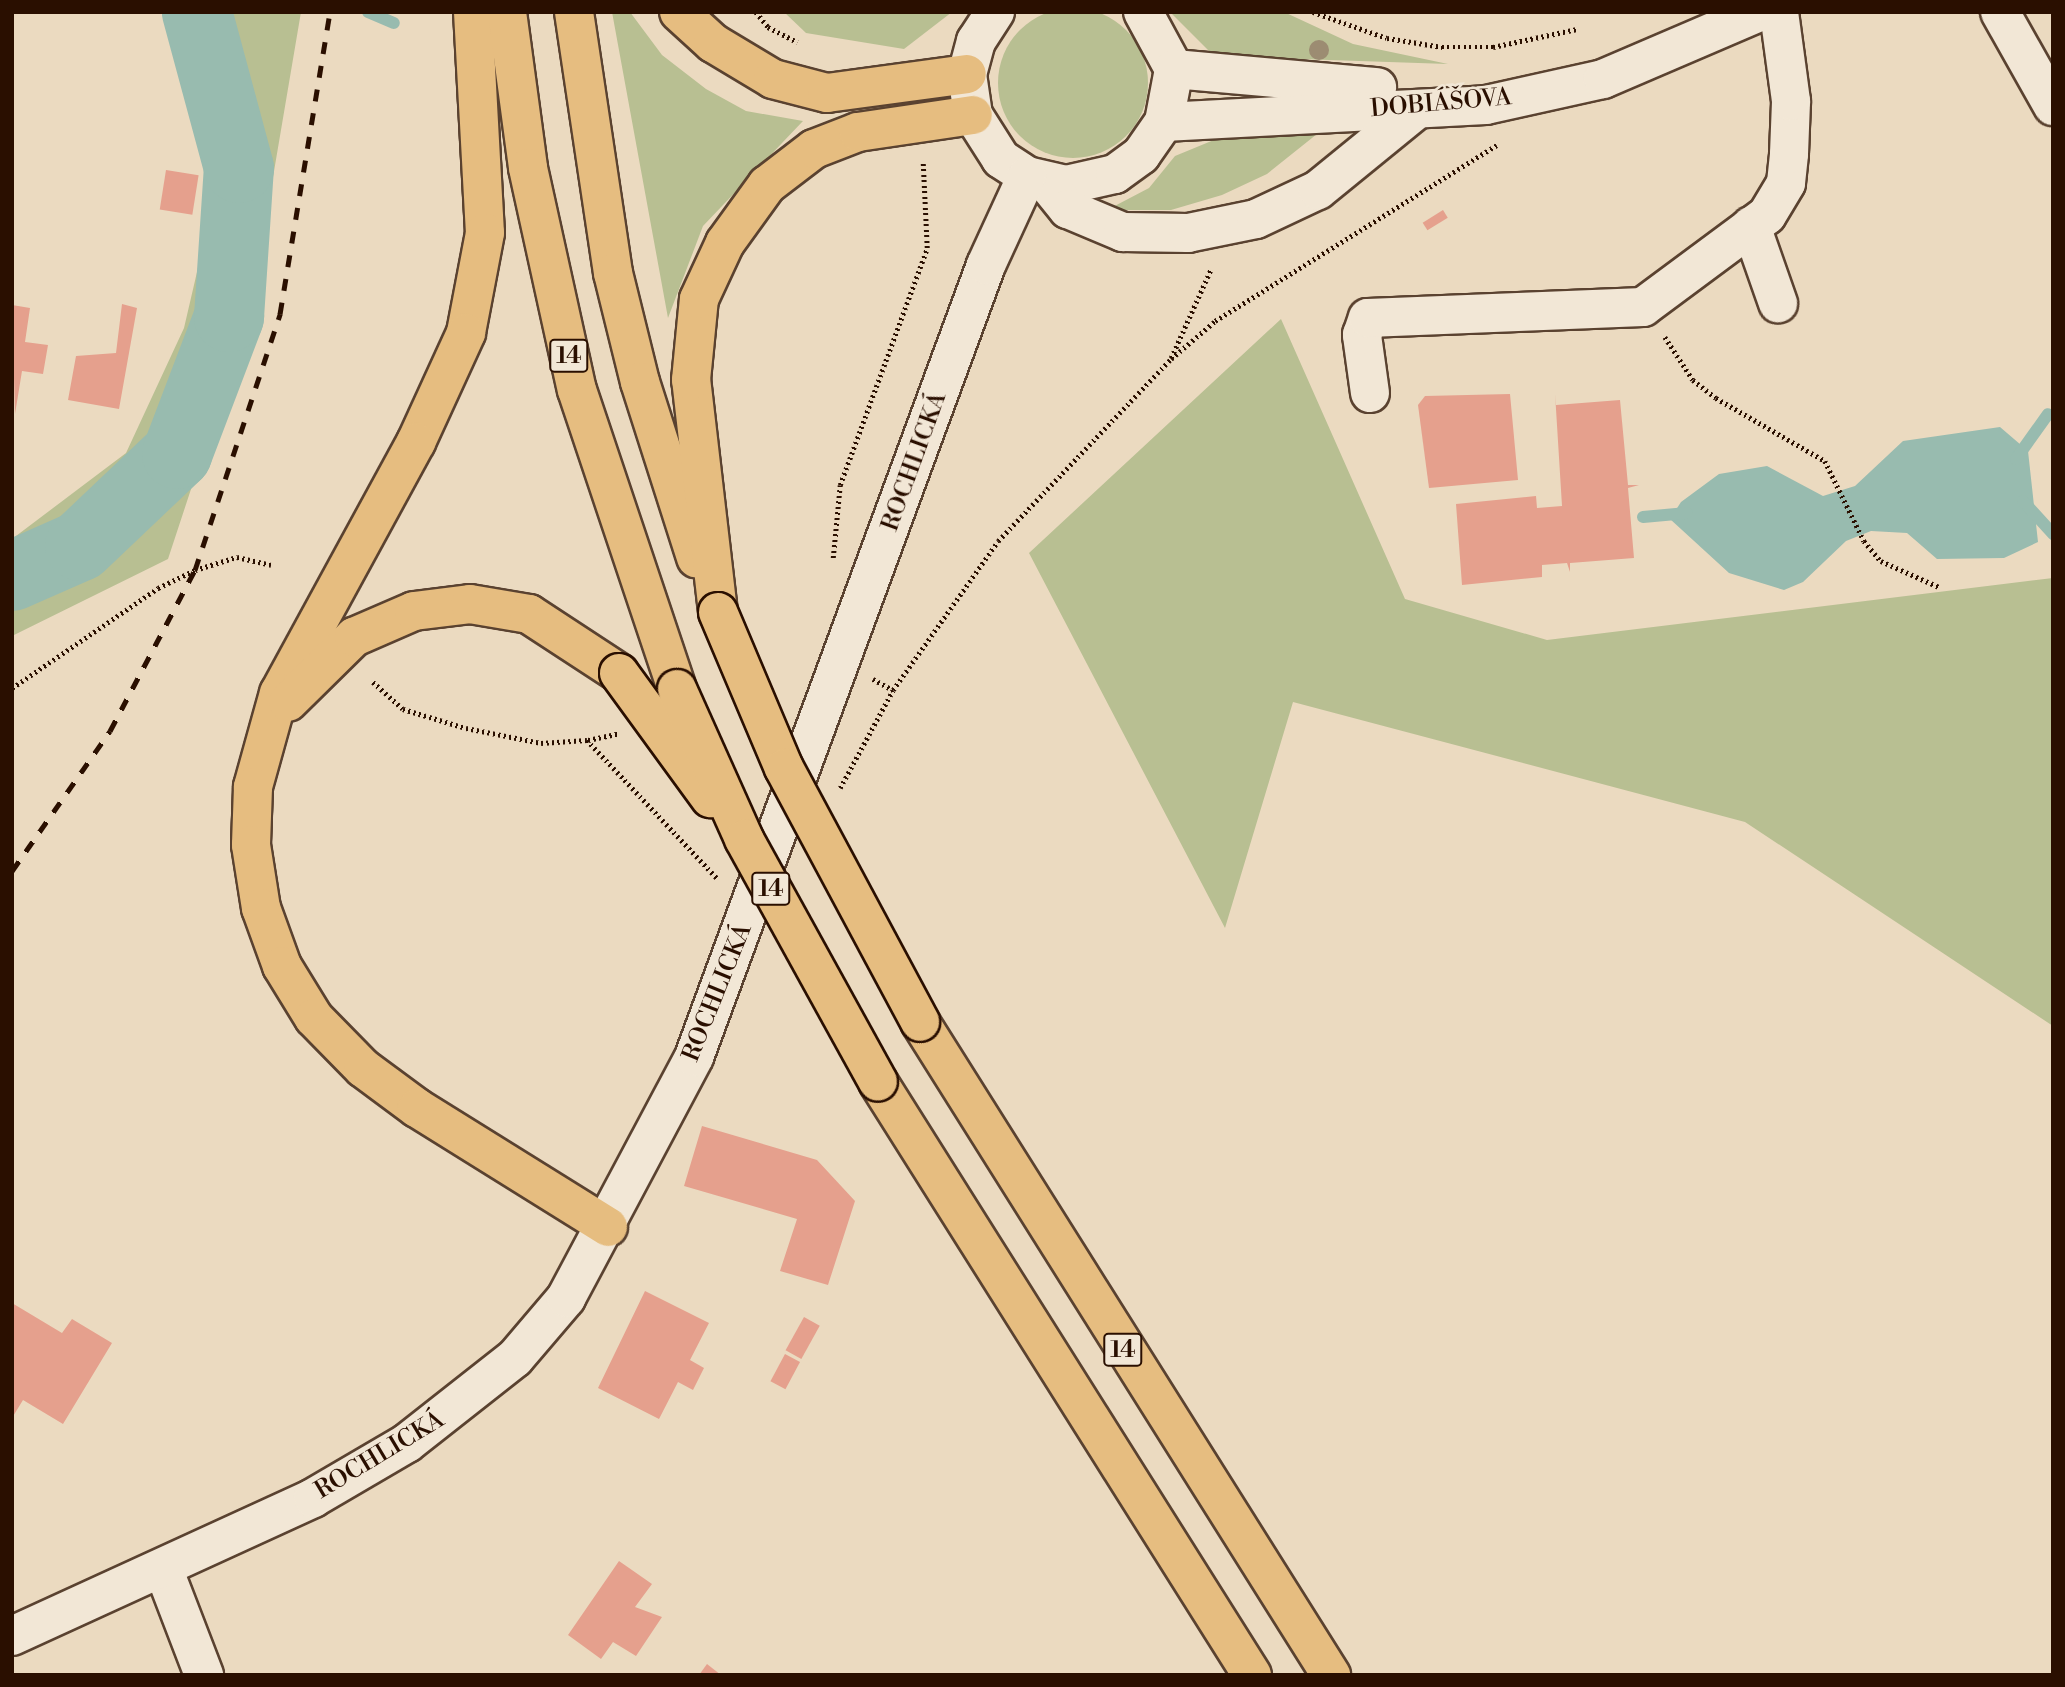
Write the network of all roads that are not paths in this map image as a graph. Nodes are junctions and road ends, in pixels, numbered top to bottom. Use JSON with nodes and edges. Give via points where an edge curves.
{"nodes":[{"id":1,"x":473,"y":12,"type":"edge"},
{"id":2,"x":508,"y":12,"type":"edge"},
{"id":3,"x":574,"y":12,"type":"edge"},
{"id":4,"x":679,"y":12,"type":"edge"},
{"id":5,"x":995,"y":12,"type":"edge"},
{"id":6,"x":1143,"y":12,"type":"edge"},
{"id":7,"x":1759,"y":12,"type":"edge"},
{"id":8,"x":1779,"y":12,"type":"edge"},
{"id":9,"x":2000,"y":12,"type":"edge"},
{"id":10,"x":1708,"y":36,"type":"junction"},
{"id":11,"x":1174,"y":69,"type":"junction"},
{"id":12,"x":967,"y":74,"type":"junction"},
{"id":13,"x":2053,"y":106,"type":"edge"},
{"id":14,"x":1416,"y":110,"type":"junction"},
{"id":15,"x":973,"y":116,"type":"junction"},
{"id":16,"x":1164,"y":122,"type":"junction"},
{"id":17,"x":1036,"y":179,"type":"junction"},
{"id":18,"x":1751,"y":226,"type":"junction"},
{"id":19,"x":1778,"y":303,"type":"dead end"},
{"id":20,"x":1370,"y":393,"type":"dead end"},
{"id":21,"x":718,"y":612,"type":"junction"},
{"id":22,"x":270,"y":721,"type":"junction"},
{"id":23,"x":744,"y":839,"type":"junction"},
{"id":24,"x":608,"y":1227,"type":"junction"},
{"id":25,"x":163,"y":1568,"type":"junction"},
{"id":26,"x":12,"y":1636,"type":"edge"},
{"id":27,"x":204,"y":1675,"type":"edge"},
{"id":28,"x":1252,"y":1675,"type":"edge"},
{"id":29,"x":1331,"y":1675,"type":"edge"}],
"edges":[{"from":1,"to":22,"type":"highway","via":[[485,233],[466,333],[416,442],[279,692]]},
{"from":2,"to":23,"type":"highway","number":"14","bridge":true,"via":[[528,168],[577,390],[677,689]]},
{"from":3,"to":21,"type":"highway","number":"14","via":[[613,273],[683,525]]},
{"from":4,"to":12,"type":"highway","via":[[713,43],[773,79],[827,93]]},
{"from":5,"to":12,"type":"street","via":[[976,41]]},
{"from":6,"to":11,"type":"street"},
{"from":7,"to":10,"type":"street","name":"DOBIÁŠOVA"},
{"from":8,"to":18,"type":"street","via":[[1791,102],[1786,183],[1768,215]]},
{"from":9,"to":13,"type":"street"},
{"from":10,"to":11,"type":"street","name":"DOBIÁŠOVA","via":[[1483,86],[1409,89]]},
{"from":10,"to":14,"type":"street","name":"DOBIÁŠOVA","via":[[1603,79],[1486,105]]},
{"from":11,"to":16,"type":"street"},
{"from":12,"to":15,"type":"street"},
{"from":14,"to":16,"type":"street","name":"DOBIÁŠOVA"},
{"from":14,"to":17,"type":"street","via":[[1318,190],[1256,219],[1188,233],[1123,232],[1068,209]]},
{"from":15,"to":17,"type":"street","via":[[1001,159]]},
{"from":15,"to":21,"type":"highway","via":[[858,132],[814,149],[768,185],[725,243],[699,299],[691,380]]},
{"from":16,"to":17,"type":"street","via":[[1141,155],[1115,174],[1091,183]]},
{"from":17,"to":24,"type":"street","name":"ROCHLICKÁ","via":[[986,265],[694,1057]]},
{"from":18,"to":19,"type":"street"},
{"from":18,"to":20,"type":"street","via":[[1643,307],[1368,318],[1362,335]]},
{"from":21,"to":29,"type":"highway","number":"14","bridge":true,"via":[[784,768],[920,1022]]},
{"from":22,"to":23,"type":"highway","bridge":true,"via":[[354,637],[414,611],[470,604],[529,614],[619,673]]},
{"from":22,"to":24,"type":"highway","via":[[253,787],[251,845],[261,908],[282,966],[314,1018],[363,1068],[417,1108]]},
{"from":23,"to":28,"type":"highway","number":"14","bridge":true,"via":[[878,1082]]},
{"from":24,"to":25,"type":"street","name":"ROCHLICKÁ","via":[[566,1298],[515,1359],[464,1405],[313,1498]]},
{"from":25,"to":26,"type":"street","name":"ROCHLICKÁ"},
{"from":25,"to":27,"type":"street"}]}
